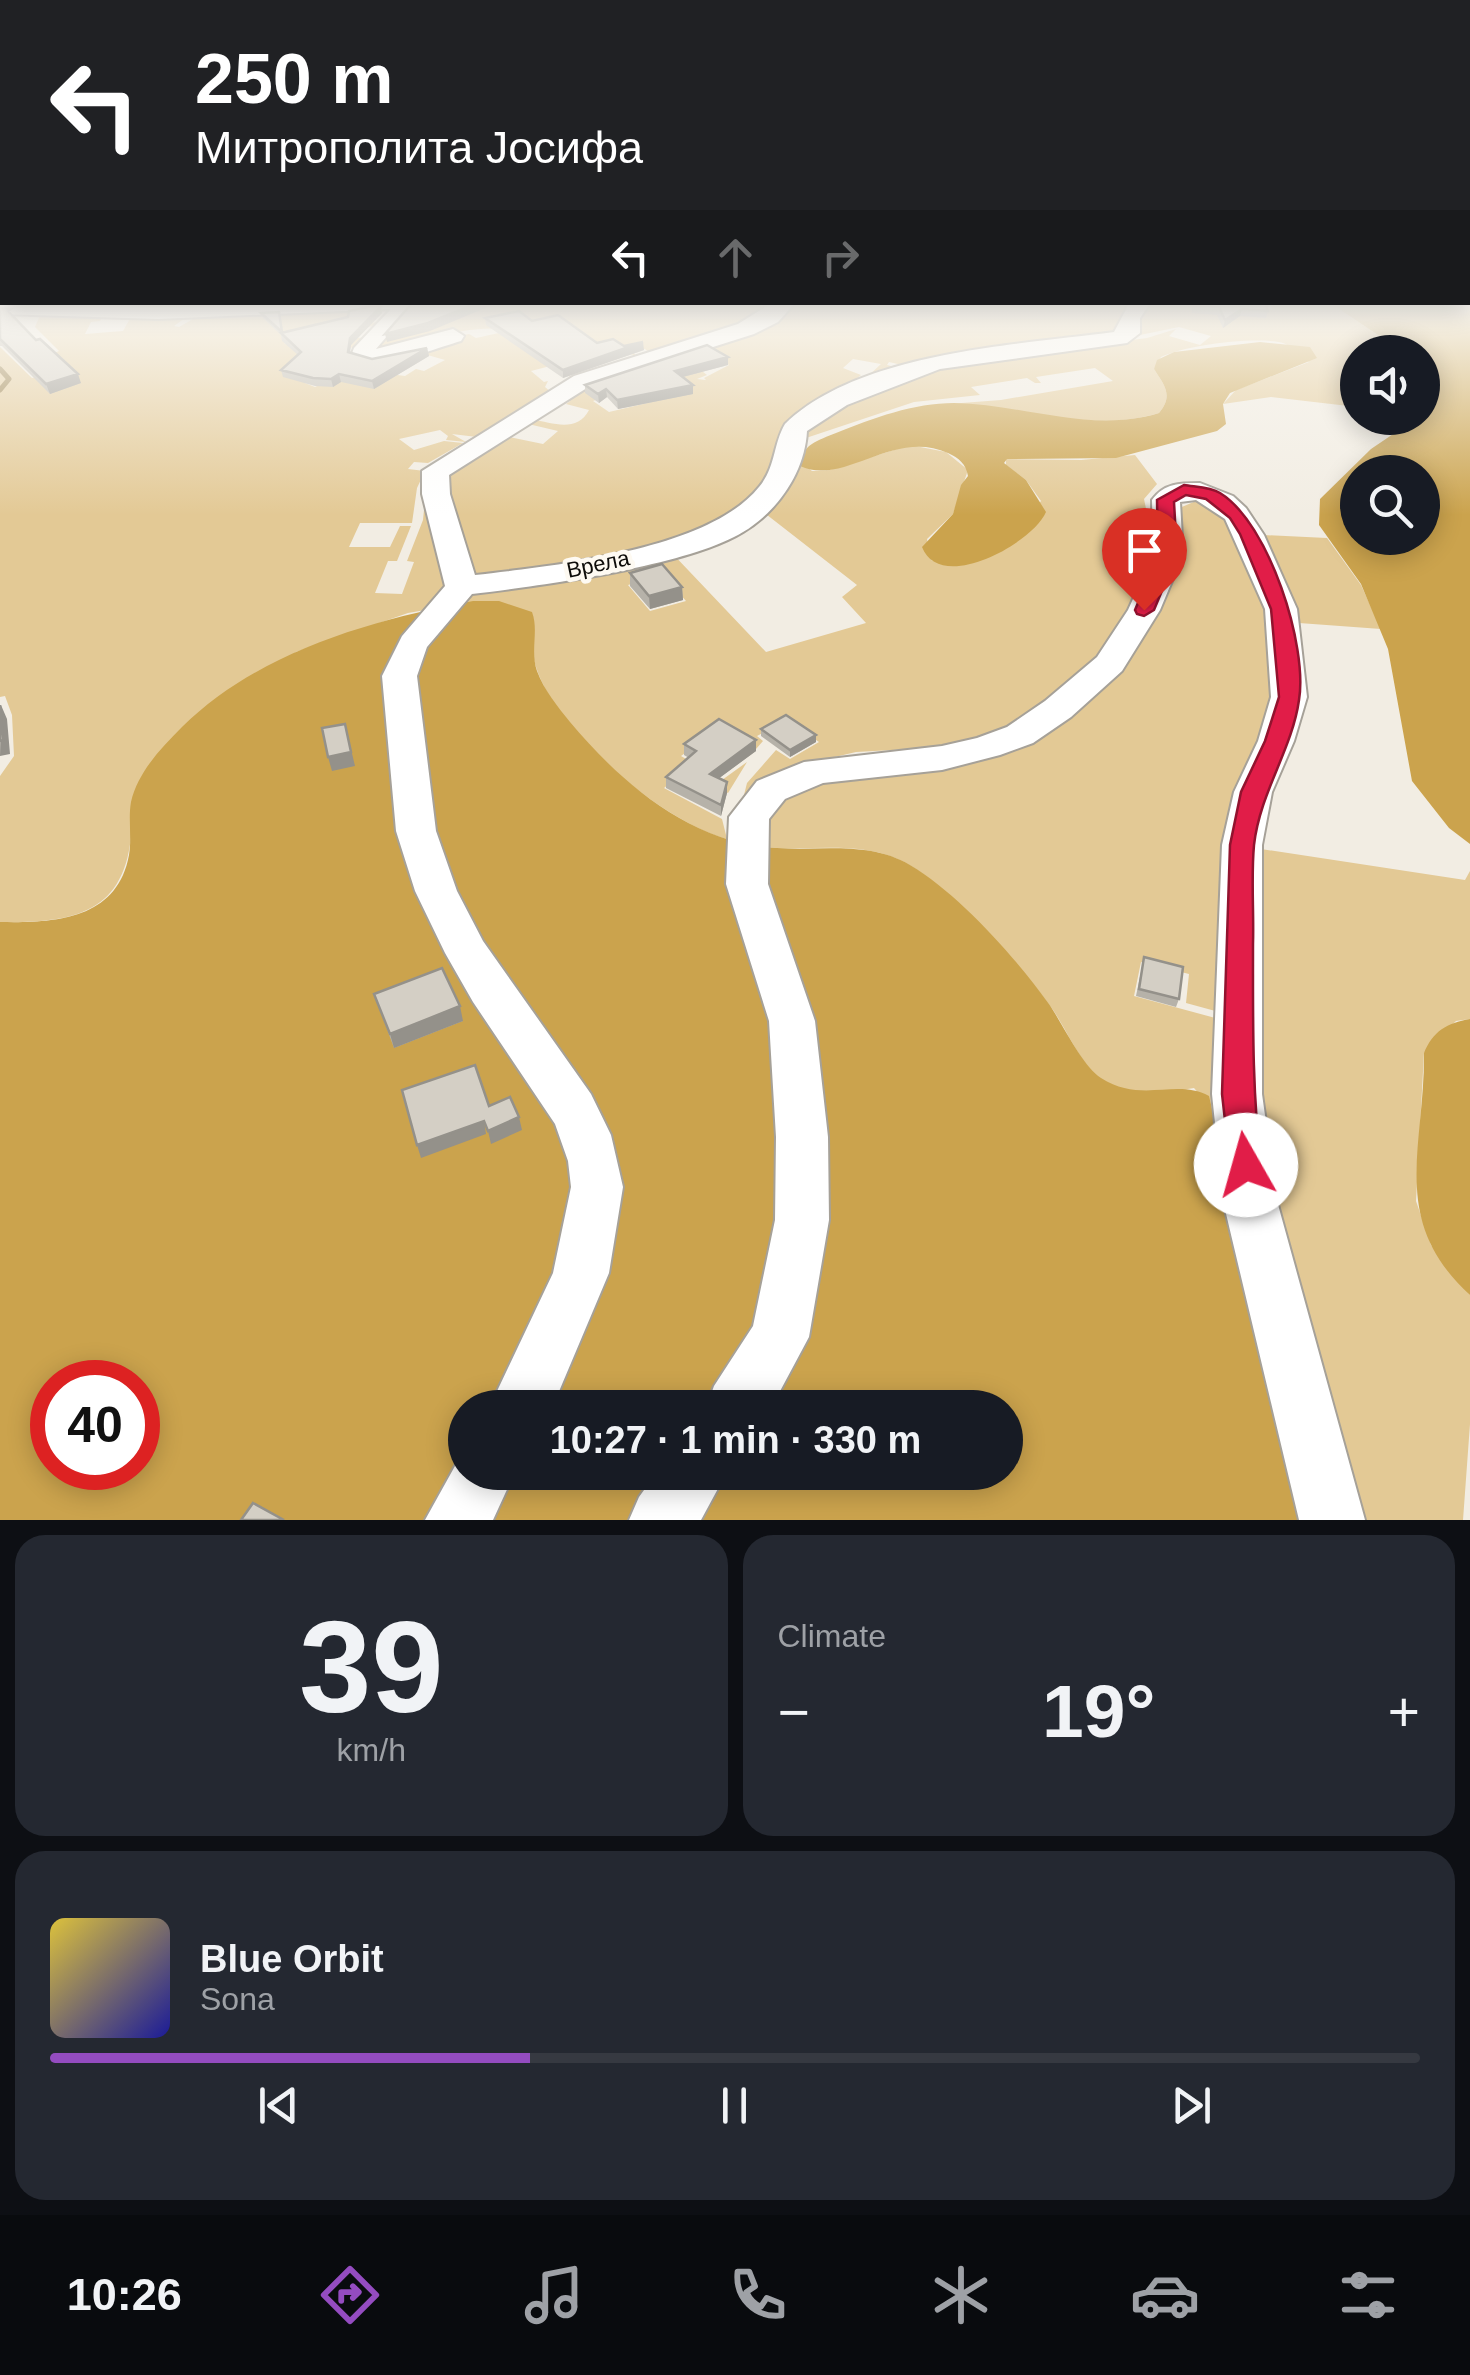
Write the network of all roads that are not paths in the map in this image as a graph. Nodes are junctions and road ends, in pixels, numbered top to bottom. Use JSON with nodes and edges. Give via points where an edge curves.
{"nodes":[{"id":1,"x":607,"y":373,"type":"edge"},
{"id":2,"x":902,"y":373,"type":"edge"},
{"id":3,"x":461,"y":586,"type":"junction"},
{"id":4,"x":528,"y":1390,"type":"edge"},
{"id":5,"x":747,"y":1390,"type":"edge"},
{"id":6,"x":474,"y":1490,"type":"edge"},
{"id":7,"x":683,"y":1490,"type":"edge"},
{"id":8,"x":458,"y":1520,"type":"edge"},
{"id":9,"x":662,"y":1520,"type":"edge"},
{"id":10,"x":1332,"y":1520,"type":"edge"}],
"edges":[{"from":1,"to":3,"type":"street","via":[[582,381],[436,471],[435,498]]},
{"from":2,"to":3,"type":"street","name":"Врела","via":[[808,414],[794,428],[795,448],[767,497],[716,534],[570,570]]},
{"from":3,"to":4,"type":"street","via":[[402,664],[416,832],[446,909],[488,987],[585,1128],[598,1184],[586,1260]]},
{"from":5,"to":10,"type":"street","via":[[780,1338],[802,1220],[792,1021],[747,884],[749,817],[771,790],[817,770],[942,758],[1020,736],[1110,664],[1168,555],[1166,500],[1176,492],[1200,491],[1223,502],[1249,534],[1280,604],[1288,649],[1290,697],[1253,792],[1242,845],[1237,1094],[1250,1200]]},
{"from":6,"to":8,"type":"street"},
{"from":7,"to":9,"type":"street"}]}
